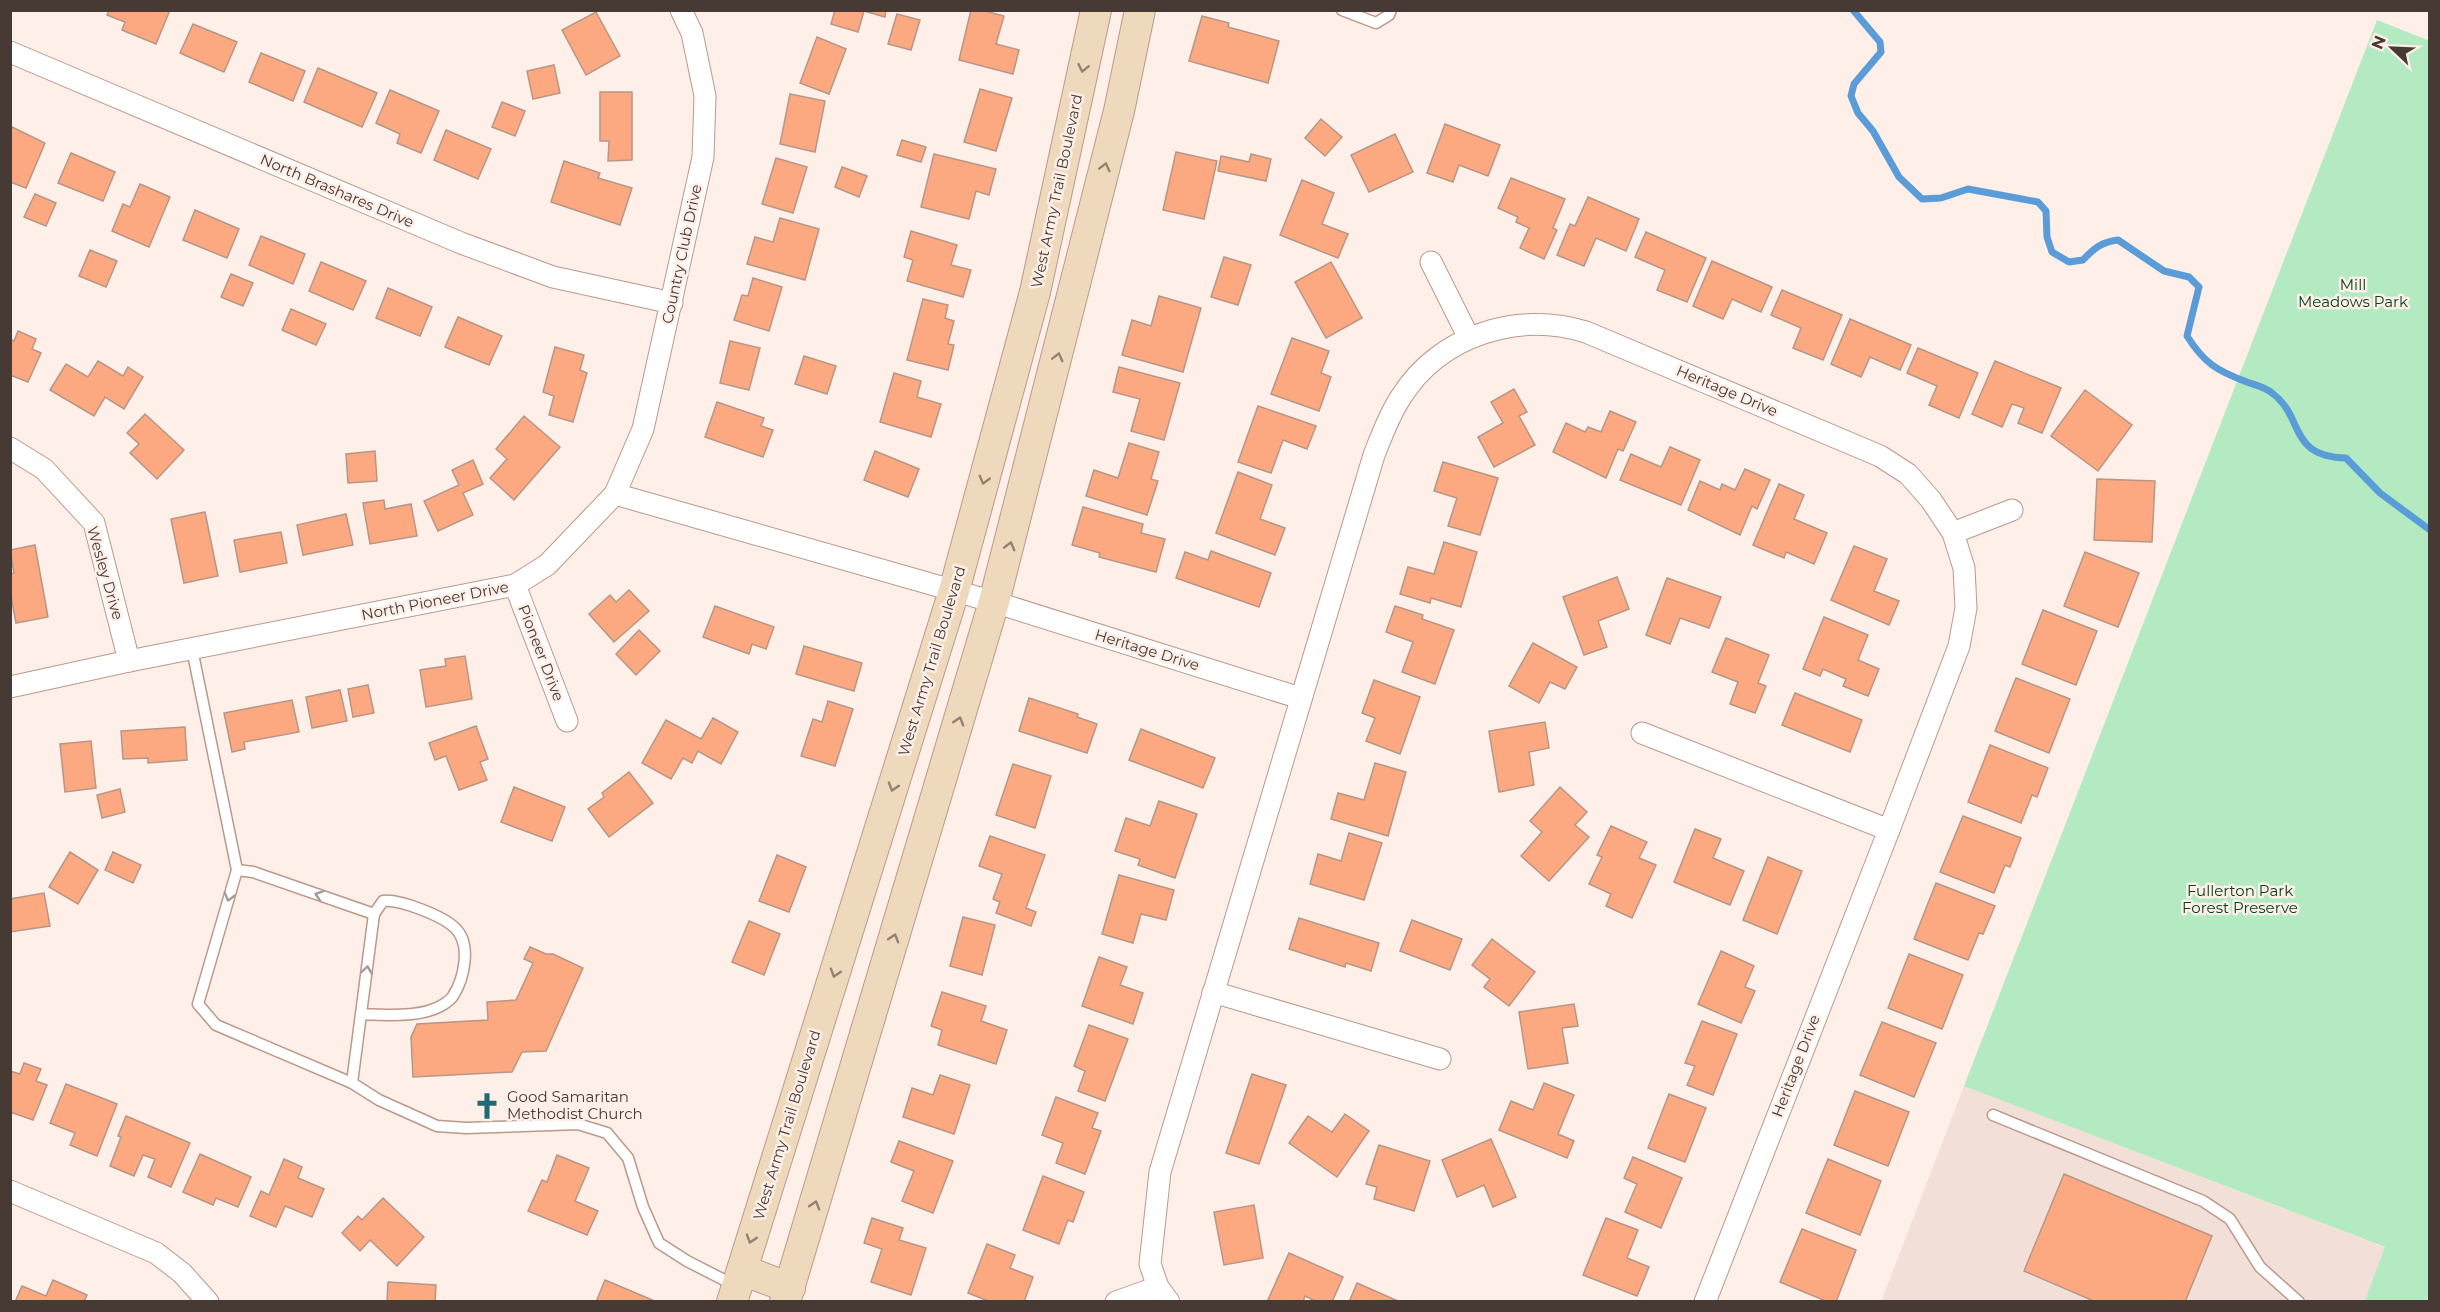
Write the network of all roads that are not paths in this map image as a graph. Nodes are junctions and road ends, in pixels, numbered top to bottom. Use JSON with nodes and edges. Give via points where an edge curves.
{"nodes":[{"id":1,"x":681,"y":10,"type":"edge"},
{"id":2,"x":1096,"y":10,"type":"edge"},
{"id":3,"x":1140,"y":10,"type":"edge"},
{"id":4,"x":1342,"y":10,"type":"edge"},
{"id":5,"x":1391,"y":10,"type":"edge"},
{"id":6,"x":10,"y":52,"type":"edge"},
{"id":7,"x":1431,"y":262,"type":"dead end"},
{"id":8,"x":672,"y":303,"type":"junction"},
{"id":9,"x":1469,"y":338,"type":"junction"},
{"id":10,"x":10,"y":448,"type":"edge"},
{"id":11,"x":615,"y":494,"type":"junction"},
{"id":12,"x":2012,"y":510,"type":"dead end"},
{"id":13,"x":1953,"y":533,"type":"junction"},
{"id":14,"x":515,"y":585,"type":"junction"},
{"id":15,"x":954,"y":591,"type":"junction"},
{"id":16,"x":994,"y":602,"type":"junction"},
{"id":17,"x":192,"y":649,"type":"junction"},
{"id":18,"x":129,"y":661,"type":"junction"},
{"id":19,"x":10,"y":687,"type":"edge"},
{"id":20,"x":1300,"y":698,"type":"junction"},
{"id":21,"x":567,"y":721,"type":"dead end"},
{"id":22,"x":1642,"y":733,"type":"dead end"},
{"id":23,"x":1889,"y":830,"type":"junction"},
{"id":24,"x":237,"y":870,"type":"junction"},
{"id":25,"x":374,"y":914,"type":"junction"},
{"id":26,"x":1213,"y":992,"type":"junction"},
{"id":27,"x":361,"y":1014,"type":"junction"},
{"id":28,"x":1440,"y":1059,"type":"dead end"},
{"id":29,"x":352,"y":1083,"type":"junction"},
{"id":30,"x":1993,"y":1115,"type":"dead end"},
{"id":31,"x":10,"y":1191,"type":"edge"},
{"id":32,"x":737,"y":1286,"type":"edge"},
{"id":33,"x":1163,"y":1294,"type":"edge"},
{"id":34,"x":788,"y":1295,"type":"edge"},
{"id":35,"x":208,"y":1302,"type":"edge"},
{"id":36,"x":1116,"y":1302,"type":"edge"},
{"id":37,"x":1705,"y":1302,"type":"edge"},
{"id":38,"x":2299,"y":1302,"type":"edge"}],
"edges":[{"from":1,"to":8,"type":"street","name":"Country Club Drive","via":[[692,33],[705,96],[703,157]]},
{"from":2,"to":15,"type":"main road","name":"West Army Trail Boulevard","one_way":true,"via":[[1035,292]]},
{"from":16,"to":3,"type":"main road","one_way":true,"via":[[1119,111]]},
{"from":4,"to":5,"type":"lane","via":[[1376,23]]},
{"from":6,"to":8,"type":"street","name":"North Brashares Drive","via":[[461,243],[553,277]]},
{"from":7,"to":9,"type":"street"},
{"from":8,"to":11,"type":"street","name":"Country Club Drive","via":[[643,429]]},
{"from":9,"to":13,"type":"street","name":"Heritage Drive","via":[[1506,326],[1539,324],[1569,326],[1586,332],[1880,456],[1908,474]]},
{"from":9,"to":20,"type":"street","name":"Heritage Drive","via":[[1422,370],[1401,395],[1386,425]]},
{"from":10,"to":18,"type":"street","name":"Wesley Drive","via":[[44,468],[94,523]]},
{"from":11,"to":14,"type":"street","name":"North Pioneer Drive","via":[[547,565]]},
{"from":11,"to":15,"type":"street"},
{"from":12,"to":13,"type":"street"},
{"from":13,"to":23,"type":"street","name":"Heritage Drive","via":[[1964,568],[1965,608],[1959,646]]},
{"from":14,"to":17,"type":"street","name":"North Pioneer Drive"},
{"from":14,"to":21,"type":"street","name":"Pioneer Drive"},
{"from":15,"to":16,"type":"street"},
{"from":15,"to":32,"type":"main road","name":"West Army Trail Boulevard","one_way":true},
{"from":16,"to":20,"type":"street","name":"Heritage Drive"},
{"from":34,"to":16,"type":"main road","one_way":true},
{"from":17,"to":18,"type":"street","name":"North Pioneer Drive"},
{"from":17,"to":24,"type":"lane"},
{"from":18,"to":19,"type":"street","name":"North Pioneer Drive"},
{"from":20,"to":26,"type":"street","name":"Heritage Drive"},
{"from":22,"to":23,"type":"street"},
{"from":23,"to":37,"type":"street","name":"Heritage Drive"},
{"from":25,"to":24,"type":"lane","one_way":true},
{"from":24,"to":29,"type":"lane","one_way":true,"via":[[198,1004],[216,1025]]},
{"from":27,"to":25,"type":"lane","one_way":true},
{"from":25,"to":27,"type":"lane","via":[[383,902],[392,900],[436,915],[456,928],[466,947],[452,998],[433,1010]]},
{"from":26,"to":28,"type":"street"},
{"from":26,"to":33,"type":"street","name":"Heritage Drive","via":[[1160,1172],[1150,1264]]},
{"from":27,"to":29,"type":"lane"},
{"from":29,"to":32,"type":"lane","via":[[437,1126],[578,1124],[607,1133],[628,1158],[659,1243],[687,1262]]},
{"from":30,"to":38,"type":"lane","via":[[2203,1201],[2230,1219],[2260,1267]]},
{"from":31,"to":35,"type":"street","via":[[156,1253],[182,1273]]},
{"from":32,"to":34,"type":"main road"},
{"from":33,"to":36,"type":"street","name":"Heritage Drive"}]}
